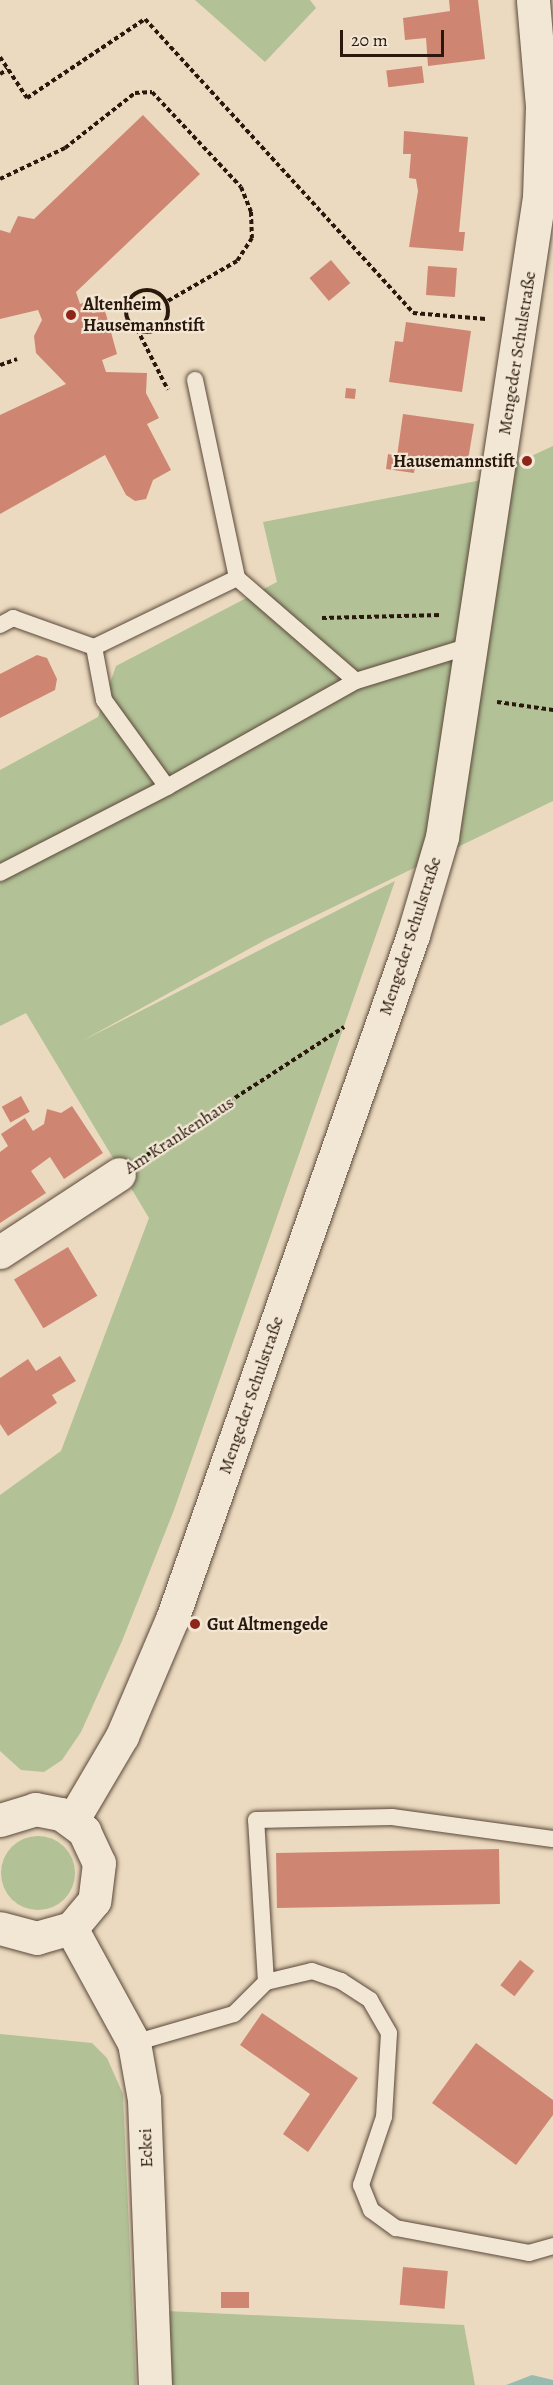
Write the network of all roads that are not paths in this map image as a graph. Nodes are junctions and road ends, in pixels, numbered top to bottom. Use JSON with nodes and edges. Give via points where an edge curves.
{"nodes":[{"id":1,"x":533,"y":0,"type":"edge"},
{"id":2,"x":546,"y":197,"type":"edge"},
{"id":3,"x":195,"y":380,"type":"dead end"},
{"id":4,"x":237,"y":578,"type":"junction"},
{"id":5,"x":0,"y":625,"type":"edge"},
{"id":6,"x":472,"y":645,"type":"junction"},
{"id":7,"x":94,"y":647,"type":"junction"},
{"id":8,"x":356,"y":681,"type":"junction"},
{"id":9,"x":166,"y":787,"type":"junction"},
{"id":10,"x":0,"y":873,"type":"edge"},
{"id":11,"x":119,"y":1174,"type":"road end"},
{"id":12,"x":0,"y":1252,"type":"edge"},
{"id":13,"x":0,"y":1820,"type":"edge"},
{"id":14,"x":72,"y":1821,"type":"junction"},
{"id":15,"x":553,"y":1839,"type":"edge"},
{"id":16,"x":0,"y":1928,"type":"edge"},
{"id":17,"x":71,"y":1928,"type":"junction"},
{"id":18,"x":266,"y":1982,"type":"junction"},
{"id":19,"x":134,"y":2043,"type":"junction"},
{"id":20,"x":553,"y":2246,"type":"edge"},
{"id":21,"x":155,"y":2385,"type":"edge"}],
"edges":[{"from":1,"to":2,"type":"main road","name":"Mengeder Schulstraße"},
{"from":2,"to":6,"type":"main road","name":"Mengeder Schulstraße"},
{"from":3,"to":4,"type":"lane"},
{"from":4,"to":7,"type":"lane"},
{"from":4,"to":8,"type":"lane"},
{"from":5,"to":7,"type":"lane","via":[[13,618]]},
{"from":6,"to":8,"type":"lane"},
{"from":6,"to":14,"type":"main road","name":"Mengeder Schulstraße","via":[[442,837],[357,1096],[172,1619],[122,1736]]},
{"from":7,"to":9,"type":"lane","via":[[104,700]]},
{"from":8,"to":9,"type":"lane"},
{"from":9,"to":10,"type":"lane"},
{"from":11,"to":12,"type":"main road","name":"Am Krankenhaus"},
{"from":13,"to":14,"type":"main road","via":[[34,1809]]},
{"from":14,"to":17,"type":"main road","via":[[92,1843],[99,1884],[89,1909]]},
{"from":15,"to":18,"type":"lane","via":[[392,1817],[256,1820]]},
{"from":16,"to":17,"type":"main road","via":[[37,1938]]},
{"from":17,"to":19,"type":"main road","name":"Eckei"},
{"from":18,"to":19,"type":"lane","via":[[234,2014]]},
{"from":18,"to":20,"type":"lane","via":[[312,1971],[341,1981],[370,2000],[389,2032],[384,2117],[361,2185],[371,2210],[396,2229],[529,2253]]},
{"from":19,"to":21,"type":"main road","name":"Eckei","via":[[144,2099]]}]}
